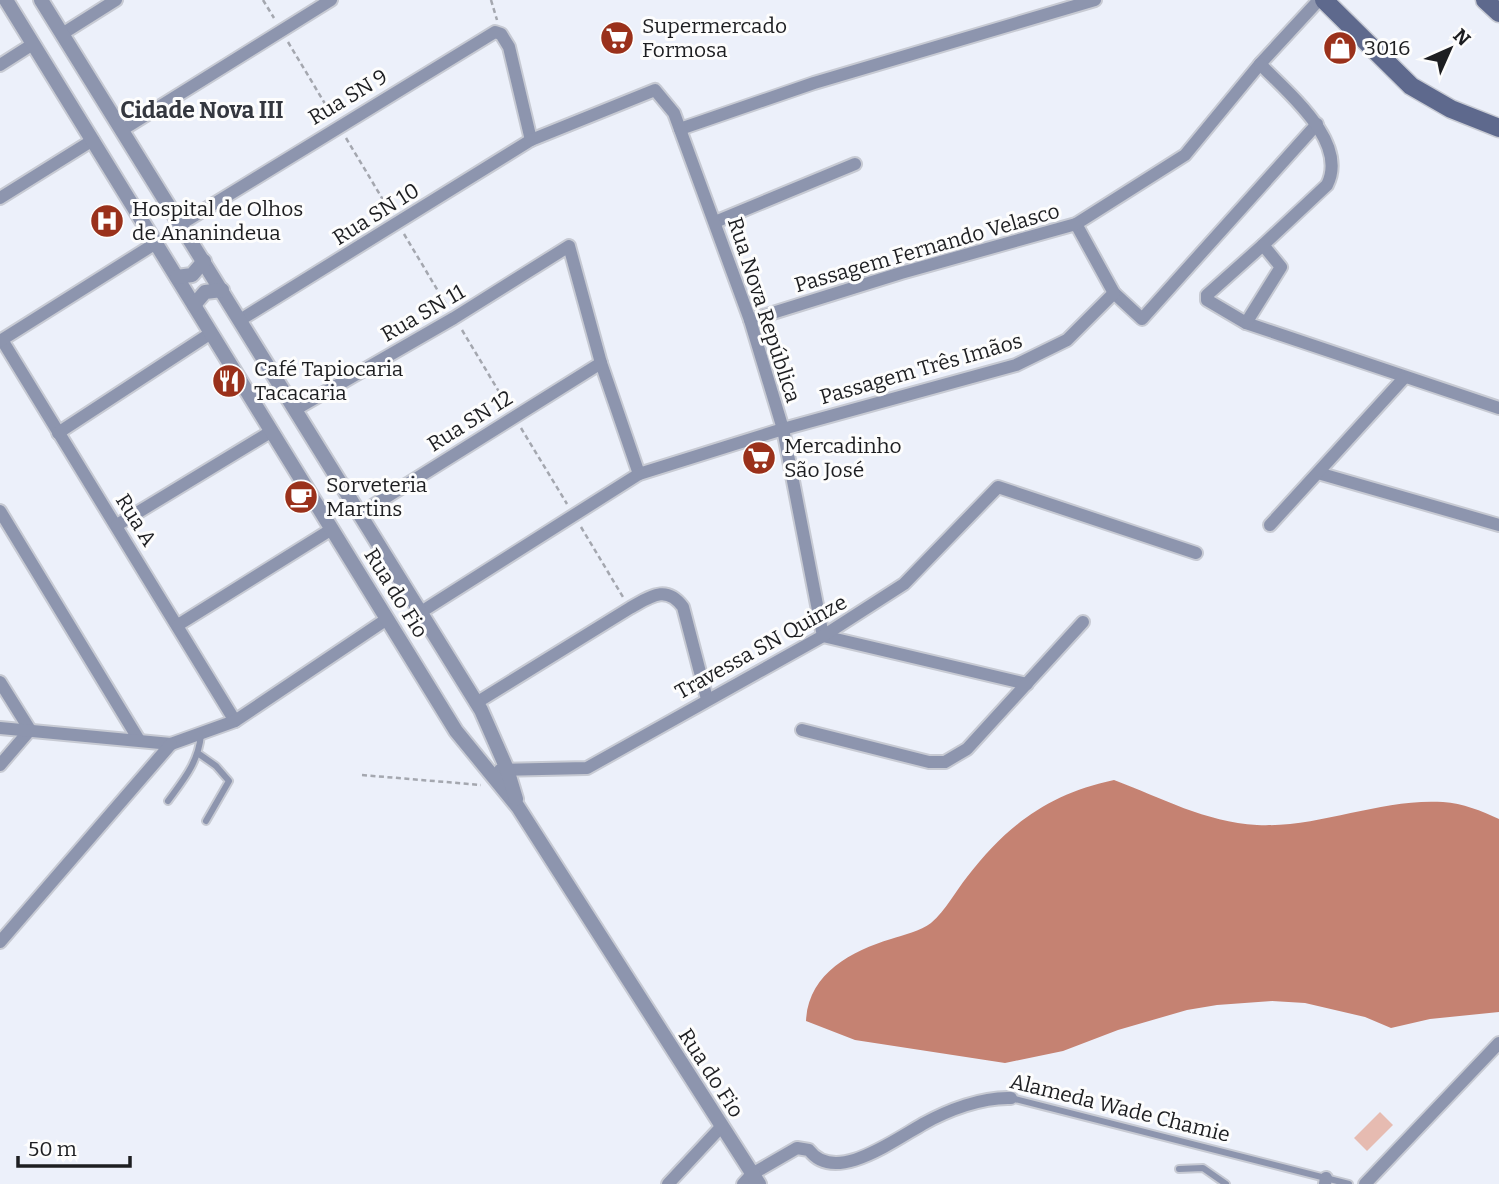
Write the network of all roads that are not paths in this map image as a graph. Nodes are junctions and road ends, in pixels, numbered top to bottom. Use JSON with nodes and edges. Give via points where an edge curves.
{"nodes":[{"id":1,"x":6,"y":0,"type":"edge"},
{"id":2,"x":41,"y":0,"type":"edge"},
{"id":3,"x":116,"y":0,"type":"edge"},
{"id":4,"x":331,"y":0,"type":"edge"},
{"id":5,"x":1095,"y":0,"type":"edge"},
{"id":6,"x":1321,"y":0,"type":"edge"},
{"id":7,"x":1485,"y":0,"type":"edge"},
{"id":8,"x":1499,"y":13,"type":"edge"},
{"id":9,"x":62,"y":34,"type":"junction"},
{"id":10,"x":33,"y":44,"type":"junction"},
{"id":11,"x":1260,"y":64,"type":"junction"},
{"id":12,"x":0,"y":65,"type":"edge"},
{"id":13,"x":655,"y":90,"type":"joint"},
{"id":14,"x":1317,"y":124,"type":"junction"},
{"id":15,"x":1499,"y":128,"type":"edge"},
{"id":16,"x":680,"y":129,"type":"junction"},
{"id":17,"x":121,"y":130,"type":"junction"},
{"id":18,"x":93,"y":140,"type":"junction"},
{"id":19,"x":531,"y":140,"type":"junction"},
{"id":20,"x":855,"y":164,"type":"dead end"},
{"id":21,"x":0,"y":198,"type":"edge"},
{"id":22,"x":715,"y":222,"type":"junction"},
{"id":23,"x":181,"y":223,"type":"junction"},
{"id":24,"x":1076,"y":225,"type":"junction"},
{"id":25,"x":156,"y":243,"type":"junction"},
{"id":26,"x":1263,"y":245,"type":"junction"},
{"id":27,"x":204,"y":261,"type":"junction"},
{"id":28,"x":177,"y":277,"type":"junction"},
{"id":29,"x":222,"y":290,"type":"junction"},
{"id":30,"x":1114,"y":293,"type":"junction"},
{"id":31,"x":194,"y":305,"type":"junction"},
{"id":32,"x":240,"y":320,"type":"junction"},
{"id":33,"x":750,"y":320,"type":"junction"},
{"id":34,"x":1246,"y":324,"type":"junction"},
{"id":35,"x":211,"y":332,"type":"junction"},
{"id":36,"x":1,"y":340,"type":"edge"},
{"id":37,"x":601,"y":363,"type":"junction"},
{"id":38,"x":1404,"y":378,"type":"junction"},
{"id":39,"x":1499,"y":408,"type":"edge"},
{"id":40,"x":296,"y":409,"type":"junction"},
{"id":41,"x":783,"y":429,"type":"junction"},
{"id":42,"x":272,"y":431,"type":"junction"},
{"id":43,"x":58,"y":433,"type":"junction"},
{"id":44,"x":1318,"y":473,"type":"junction"},
{"id":45,"x":639,"y":474,"type":"junction"},
{"id":46,"x":0,"y":511,"type":"edge"},
{"id":47,"x":361,"y":513,"type":"junction"},
{"id":48,"x":1499,"y":524,"type":"edge"},
{"id":49,"x":117,"y":525,"type":"junction"},
{"id":50,"x":1270,"y":525,"type":"dead end"},
{"id":51,"x":332,"y":529,"type":"junction"},
{"id":52,"x":1196,"y":552,"type":"dead end"},
{"id":53,"x":421,"y":612,"type":"junction"},
{"id":54,"x":387,"y":619,"type":"junction"},
{"id":55,"x":1083,"y":622,"type":"dead end"},
{"id":56,"x":178,"y":625,"type":"junction"},
{"id":57,"x":823,"y":636,"type":"junction"},
{"id":58,"x":0,"y":682,"type":"edge"},
{"id":59,"x":1027,"y":684,"type":"junction"},
{"id":60,"x":707,"y":699,"type":"junction"},
{"id":61,"x":476,"y":703,"type":"junction"},
{"id":62,"x":235,"y":721,"type":"junction"},
{"id":63,"x":0,"y":728,"type":"edge"},
{"id":64,"x":30,"y":730,"type":"junction"},
{"id":65,"x":802,"y":730,"type":"dead end"},
{"id":66,"x":201,"y":735,"type":"junction"},
{"id":67,"x":139,"y":740,"type":"junction"},
{"id":68,"x":172,"y":744,"type":"junction"},
{"id":69,"x":199,"y":754,"type":"junction"},
{"id":70,"x":0,"y":765,"type":"edge"},
{"id":71,"x":507,"y":769,"type":"junction"},
{"id":72,"x":489,"y":771,"type":"junction"},
{"id":73,"x":168,"y":801,"type":"dead end"},
{"id":74,"x":518,"y":807,"type":"junction"},
{"id":75,"x":206,"y":821,"type":"dead end"},
{"id":76,"x":0,"y":942,"type":"edge"},
{"id":77,"x":1499,"y":1043,"type":"edge"},
{"id":78,"x":1011,"y":1098,"type":"joint"},
{"id":79,"x":721,"y":1128,"type":"junction"},
{"id":80,"x":1179,"y":1169,"type":"dead end"},
{"id":81,"x":751,"y":1181,"type":"edge"},
{"id":82,"x":1325,"y":1182,"type":"edge"},
{"id":83,"x":668,"y":1184,"type":"edge"},
{"id":84,"x":1226,"y":1184,"type":"edge"},
{"id":85,"x":1349,"y":1184,"type":"edge"},
{"id":86,"x":1365,"y":1184,"type":"edge"}],
"edges":[{"from":1,"to":10,"type":"street","name":"Rua do Fio"},
{"from":2,"to":9,"type":"street","name":"Rua do Fio"},
{"from":3,"to":9,"type":"street"},
{"from":4,"to":17,"type":"street"},
{"from":5,"to":16,"type":"street","via":[[840,75]]},
{"from":6,"to":11,"type":"street","name":"Passagem Fernando Velasco"},
{"from":6,"to":15,"type":"main road","via":[[1411,86]]},
{"from":7,"to":8,"type":"main road"},
{"from":9,"to":17,"type":"street","name":"Rua do Fio"},
{"from":10,"to":12,"type":"street"},
{"from":10,"to":18,"type":"street","name":"Rua do Fio"},
{"from":11,"to":14,"type":"street"},
{"from":11,"to":24,"type":"street","name":"Passagem Fernando Velasco","via":[[1185,155]]},
{"from":13,"to":16,"type":"street","name":"Rua Nova República","via":[[674,113]]},
{"from":13,"to":19,"type":"street","name":"Rua SN 10"},
{"from":14,"to":26,"type":"street","via":[[1332,159],[1327,186]]},
{"from":14,"to":30,"type":"street","via":[[1142,319]]},
{"from":16,"to":22,"type":"street","name":"Rua Nova República"},
{"from":17,"to":23,"type":"street","name":"Rua do Fio"},
{"from":18,"to":21,"type":"street"},
{"from":18,"to":25,"type":"street","name":"Rua do Fio"},
{"from":19,"to":23,"type":"street","name":"Rua SN 9","via":[[509,47],[501,34],[490,34]]},
{"from":19,"to":32,"type":"street","name":"Rua SN 10"},
{"from":20,"to":22,"type":"street"},
{"from":22,"to":33,"type":"street","name":"Rua Nova República"},
{"from":23,"to":27,"type":"street","name":"Rua do Fio"},
{"from":24,"to":30,"type":"street"},
{"from":24,"to":33,"type":"street","name":"Passagem Fernando Velasco"},
{"from":25,"to":28,"type":"street","name":"Rua do Fio"},
{"from":25,"to":36,"type":"street"},
{"from":26,"to":34,"type":"street","via":[[1281,267]]},
{"from":26,"to":34,"type":"street","via":[[1206,297]]},
{"from":27,"to":28,"type":"street","via":[[192,275]]},
{"from":27,"to":29,"type":"street","name":"Rua do Fio"},
{"from":28,"to":31,"type":"street","name":"Rua do Fio"},
{"from":29,"to":31,"type":"street","via":[[205,292]]},
{"from":29,"to":32,"type":"street","name":"Rua do Fio"},
{"from":30,"to":41,"type":"street","name":"Passagem Três Imãos","via":[[1067,340],[1016,365]]},
{"from":31,"to":35,"type":"street","name":"Rua do Fio"},
{"from":32,"to":40,"type":"street","name":"Rua do Fio"},
{"from":33,"to":41,"type":"street","name":"Rua Nova República"},
{"from":34,"to":38,"type":"street"},
{"from":35,"to":42,"type":"street","name":"Rua do Fio"},
{"from":35,"to":43,"type":"street"},
{"from":36,"to":43,"type":"street","name":"Rua A"},
{"from":37,"to":40,"type":"street","name":"Rua SN 11","via":[[569,246]]},
{"from":37,"to":45,"type":"street"},
{"from":37,"to":47,"type":"street","name":"Rua SN 12"},
{"from":38,"to":39,"type":"street"},
{"from":38,"to":44,"type":"street"},
{"from":40,"to":47,"type":"street","name":"Rua do Fio"},
{"from":41,"to":45,"type":"street","name":"Passagem Três Imãos"},
{"from":41,"to":57,"type":"street","name":"Rua Nova República"},
{"from":42,"to":49,"type":"street"},
{"from":42,"to":51,"type":"street","name":"Rua do Fio"},
{"from":43,"to":49,"type":"street","name":"Rua A"},
{"from":44,"to":48,"type":"street"},
{"from":44,"to":50,"type":"street"},
{"from":45,"to":53,"type":"street","name":"Passagem Três Imãos"},
{"from":46,"to":67,"type":"street"},
{"from":47,"to":53,"type":"street","name":"Rua do Fio"},
{"from":49,"to":56,"type":"street","name":"Rua A"},
{"from":51,"to":54,"type":"street","name":"Rua do Fio"},
{"from":51,"to":56,"type":"street"},
{"from":52,"to":57,"type":"street","name":"Travessa SN Quinze","via":[[998,487],[904,584]]},
{"from":53,"to":61,"type":"street","name":"Rua do Fio"},
{"from":54,"to":62,"type":"street"},
{"from":54,"to":72,"type":"street","name":"Rua do Fio","via":[[456,730]]},
{"from":55,"to":59,"type":"street"},
{"from":56,"to":62,"type":"street","name":"Rua A"},
{"from":57,"to":59,"type":"street"},
{"from":57,"to":60,"type":"street","name":"Travessa SN Quinze"},
{"from":58,"to":64,"type":"street"},
{"from":59,"to":65,"type":"street","via":[[967,749],[945,762],[909,759]]},
{"from":60,"to":61,"type":"street","via":[[683,607],[666,592],[629,608]]},
{"from":60,"to":71,"type":"street","name":"Travessa SN Quinze","via":[[587,768]]},
{"from":61,"to":71,"type":"street","name":"Rua do Fio"},
{"from":62,"to":66,"type":"street"},
{"from":63,"to":64,"type":"street"},
{"from":64,"to":67,"type":"street"},
{"from":64,"to":70,"type":"street"},
{"from":66,"to":68,"type":"street"},
{"from":66,"to":69,"type":"lane"},
{"from":67,"to":68,"type":"street"},
{"from":68,"to":76,"type":"street"},
{"from":69,"to":73,"type":"lane"},
{"from":69,"to":75,"type":"lane","via":[[229,781]]},
{"from":71,"to":72,"type":"street","name":"Travessa SN Quinze"},
{"from":71,"to":74,"type":"street","name":"Rua do Fio"},
{"from":72,"to":74,"type":"street","name":"Rua do Fio"},
{"from":74,"to":79,"type":"street","name":"Rua do Fio"},
{"from":77,"to":86,"type":"street"},
{"from":78,"to":81,"type":"street","name":"Alameda Wade Chamie","via":[[994,1098],[945,1114],[850,1173],[821,1171],[804,1147],[797,1147]]},
{"from":78,"to":82,"type":"lane","name":"Alameda Wade Chamie"},
{"from":79,"to":81,"type":"street","name":"Rua do Fio"},
{"from":79,"to":83,"type":"street"},
{"from":80,"to":84,"type":"lane","via":[[1203,1168]]},
{"from":82,"to":85,"type":"lane","name":"Alameda Wade Chamie"}]}
